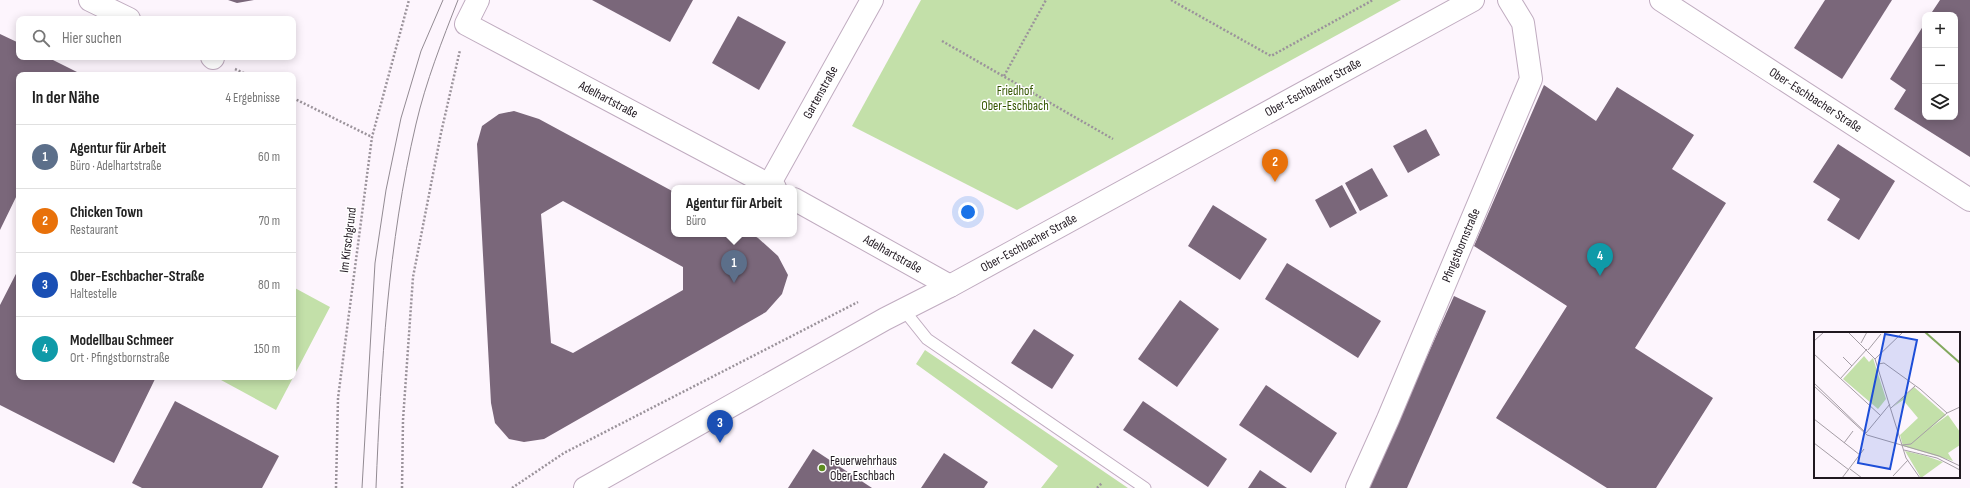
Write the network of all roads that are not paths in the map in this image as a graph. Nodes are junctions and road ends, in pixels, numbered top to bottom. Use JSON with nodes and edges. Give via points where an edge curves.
{"nodes":[{"id":1,"x":90,"y":0,"type":"edge"},
{"id":2,"x":478,"y":0,"type":"edge"},
{"id":3,"x":872,"y":0,"type":"edge"},
{"id":4,"x":1473,"y":0,"type":"edge"},
{"id":5,"x":1509,"y":0,"type":"edge"},
{"id":6,"x":1661,"y":0,"type":"edge"},
{"id":7,"x":126,"y":11,"type":"edge"},
{"id":8,"x":770,"y":185,"type":"edge"},
{"id":9,"x":773,"y":185,"type":"edge"},
{"id":10,"x":1970,"y":200,"type":"edge"},
{"id":11,"x":797,"y":201,"type":"edge"},
{"id":12,"x":950,"y":286,"type":"junction"},
{"id":13,"x":903,"y":309,"type":"junction"},
{"id":14,"x":585,"y":488,"type":"edge"},
{"id":15,"x":1145,"y":488,"type":"edge"},
{"id":16,"x":1357,"y":488,"type":"edge"}],
"edges":[{"from":1,"to":7,"type":"street"},
{"from":2,"to":8,"type":"street","name":"Adelhartstraße","via":[[466,24]]},
{"from":3,"to":9,"type":"street","name":"Gartenstraße"},
{"from":4,"to":12,"type":"street","name":"Ober-Eschbacher Straße"},
{"from":5,"to":16,"type":"street","name":"Pfingstbornstraße","via":[[1523,23],[1531,79]]},
{"from":6,"to":10,"type":"street","name":"Ober-Eschbacher Straße"},
{"from":11,"to":12,"type":"street","name":"Adelhartstraße"},
{"from":12,"to":13,"type":"street","name":"Ober-Eschbacher Straße"},
{"from":13,"to":14,"type":"street","name":"Ober-Eschbacher Straße"},
{"from":13,"to":15,"type":"lane","via":[[927,339]]}]}
